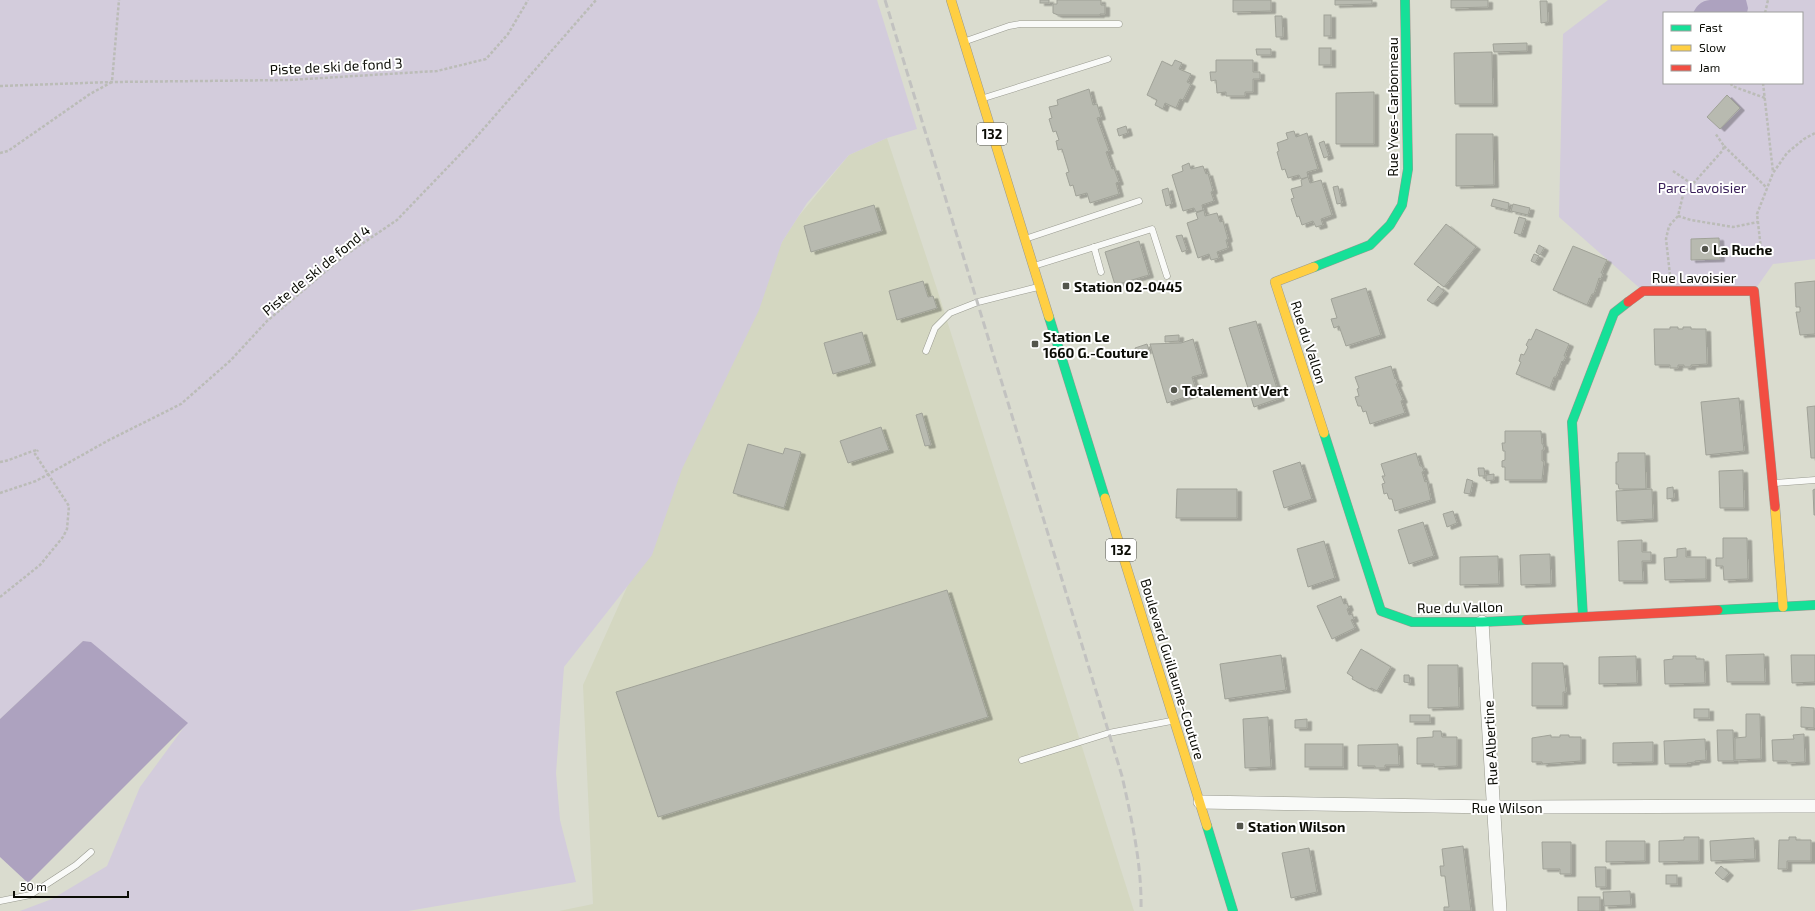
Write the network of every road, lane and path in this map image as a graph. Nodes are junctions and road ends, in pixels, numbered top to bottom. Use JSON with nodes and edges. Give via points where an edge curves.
{"nodes":[{"id":1,"x":119,"y":0,"type":"edge"},
{"id":2,"x":528,"y":0,"type":"edge"},
{"id":3,"x":596,"y":0,"type":"edge"},
{"id":4,"x":951,"y":0,"type":"edge"},
{"id":5,"x":1405,"y":0,"type":"edge"},
{"id":6,"x":1768,"y":0,"type":"edge"},
{"id":7,"x":1765,"y":12,"type":"edge"},
{"id":8,"x":1120,"y":24,"type":"dead end"},
{"id":9,"x":964,"y":42,"type":"junction"},
{"id":10,"x":1108,"y":59,"type":"dead end"},
{"id":11,"x":112,"y":82,"type":"junction"},
{"id":12,"x":1731,"y":84,"type":"edge"},
{"id":13,"x":1763,"y":84,"type":"edge"},
{"id":14,"x":0,"y":86,"type":"edge"},
{"id":15,"x":1765,"y":98,"type":"junction"},
{"id":16,"x":981,"y":99,"type":"junction"},
{"id":17,"x":1714,"y":133,"type":"dead end"},
{"id":18,"x":1815,"y":133,"type":"edge"},
{"id":19,"x":1724,"y":146,"type":"junction"},
{"id":20,"x":0,"y":153,"type":"edge"},
{"id":21,"x":1673,"y":171,"type":"dead end"},
{"id":22,"x":1773,"y":173,"type":"junction"},
{"id":23,"x":1692,"y":184,"type":"junction"},
{"id":24,"x":1767,"y":188,"type":"junction"},
{"id":25,"x":1139,"y":200,"type":"dead end"},
{"id":26,"x":1678,"y":216,"type":"junction"},
{"id":27,"x":1758,"y":222,"type":"junction"},
{"id":28,"x":1025,"y":239,"type":"junction"},
{"id":29,"x":1094,"y":247,"type":"junction"},
{"id":30,"x":1761,"y":249,"type":"dead end"},
{"id":31,"x":1033,"y":267,"type":"junction"},
{"id":32,"x":1101,"y":272,"type":"dead end"},
{"id":33,"x":1167,"y":276,"type":"dead end"},
{"id":34,"x":1275,"y":282,"type":"joint"},
{"id":35,"x":1039,"y":286,"type":"junction"},
{"id":36,"x":1672,"y":291,"type":"junction"},
{"id":37,"x":926,"y":351,"type":"dead end"},
{"id":38,"x":0,"y":462,"type":"edge"},
{"id":39,"x":48,"y":474,"type":"junction"},
{"id":40,"x":1815,"y":480,"type":"edge"},
{"id":41,"x":1773,"y":483,"type":"junction"},
{"id":42,"x":0,"y":493,"type":"edge"},
{"id":43,"x":0,"y":597,"type":"edge"},
{"id":44,"x":1815,"y":605,"type":"edge"},
{"id":45,"x":1783,"y":607,"type":"junction"},
{"id":46,"x":1583,"y":617,"type":"junction"},
{"id":47,"x":1482,"y":622,"type":"junction"},
{"id":48,"x":1174,"y":721,"type":"junction"},
{"id":49,"x":1022,"y":760,"type":"dead end"},
{"id":50,"x":1200,"y":802,"type":"junction"},
{"id":51,"x":1815,"y":806,"type":"edge"},
{"id":52,"x":1493,"y":807,"type":"junction"},
{"id":53,"x":91,"y":852,"type":"dead end"},
{"id":54,"x":0,"y":901,"type":"edge"},
{"id":55,"x":1233,"y":911,"type":"edge"},
{"id":56,"x":1500,"y":911,"type":"edge"}],
"edges":[{"from":1,"to":11,"type":"path"},
{"from":2,"to":11,"type":"path","name":"Piste de ski de fond 3","via":[[508,34],[486,59],[437,71],[289,80]]},
{"from":3,"to":39,"type":"path","name":"Piste de ski de fond 4","via":[[472,142],[396,220],[344,256],[267,321],[230,360],[181,404]]},
{"from":4,"to":9,"type":"street","name":"Boulevard Guillaume-Couture","number":"132"},
{"from":5,"to":34,"type":"street","name":"Rue Yves-Carbonneau","via":[[1408,169],[1402,205],[1390,225],[1370,245]]},
{"from":6,"to":7,"type":"path"},
{"from":8,"to":9,"type":"lane","via":[[1020,24]]},
{"from":9,"to":16,"type":"street","name":"Boulevard Guillaume-Couture","number":"132"},
{"from":10,"to":16,"type":"lane"},
{"from":11,"to":14,"type":"path","name":"Piste de ski de fond 3"},
{"from":11,"to":20,"type":"path","name":"Piste de ski de fond 3","via":[[78,102],[8,151]]},
{"from":12,"to":15,"type":"path"},
{"from":13,"to":15,"type":"path"},
{"from":15,"to":22,"type":"path"},
{"from":16,"to":28,"type":"street","name":"Boulevard Guillaume-Couture","number":"132"},
{"from":17,"to":19,"type":"path"},
{"from":18,"to":22,"type":"path","via":[[1787,154]]},
{"from":19,"to":23,"type":"path"},
{"from":19,"to":24,"type":"path"},
{"from":21,"to":23,"type":"path"},
{"from":22,"to":24,"type":"path"},
{"from":23,"to":26,"type":"path","via":[[1683,195]]},
{"from":24,"to":27,"type":"path","via":[[1757,214]]},
{"from":25,"to":28,"type":"lane"},
{"from":26,"to":27,"type":"path","via":[[1733,227]]},
{"from":26,"to":36,"type":"path","via":[[1669,226],[1666,239]]},
{"from":27,"to":30,"type":"path"},
{"from":28,"to":31,"type":"street","name":"Boulevard Guillaume-Couture","number":"132"},
{"from":29,"to":31,"type":"lane"},
{"from":29,"to":32,"type":"lane"},
{"from":29,"to":33,"type":"lane","via":[[1152,229]]},
{"from":31,"to":35,"type":"street","name":"Boulevard Guillaume-Couture","number":"132"},
{"from":34,"to":47,"type":"street","name":"Rue du Vallon","via":[[1381,611],[1412,622]]},
{"from":35,"to":37,"type":"lane","via":[[978,302],[950,313],[935,328]]},
{"from":35,"to":48,"type":"street","name":"Boulevard Guillaume-Couture","number":"132"},
{"from":36,"to":41,"type":"street","name":"Rue Lavoisier","via":[[1754,292]]},
{"from":36,"to":46,"type":"street","name":"Rue Lavoisier","via":[[1643,291],[1614,312],[1572,422]]},
{"from":38,"to":39,"type":"path","via":[[10,461],[38,450],[35,454]]},
{"from":39,"to":42,"type":"path","name":"Piste de ski de fond 4","via":[[36,482]]},
{"from":39,"to":43,"type":"path","via":[[69,506],[67,529],[40,565]]},
{"from":40,"to":41,"type":"lane"},
{"from":41,"to":45,"type":"street","name":"Rue Lavoisier"},
{"from":44,"to":45,"type":"street","name":"Rue du Vallon"},
{"from":45,"to":46,"type":"street","name":"Rue du Vallon"},
{"from":46,"to":47,"type":"street","name":"Rue du Vallon"},
{"from":47,"to":52,"type":"street","name":"Rue Albertine"},
{"from":48,"to":49,"type":"lane","via":[[1109,733]]},
{"from":48,"to":50,"type":"street","name":"Boulevard Guillaume-Couture","number":"132"},
{"from":50,"to":52,"type":"street","name":"Rue Wilson"},
{"from":50,"to":55,"type":"street","name":"Boulevard Guillaume-Couture","number":"132"},
{"from":51,"to":52,"type":"street","name":"Rue Wilson"},
{"from":52,"to":56,"type":"street","name":"Rue Albertine"},
{"from":53,"to":54,"type":"lane","via":[[30,895]]}]}
